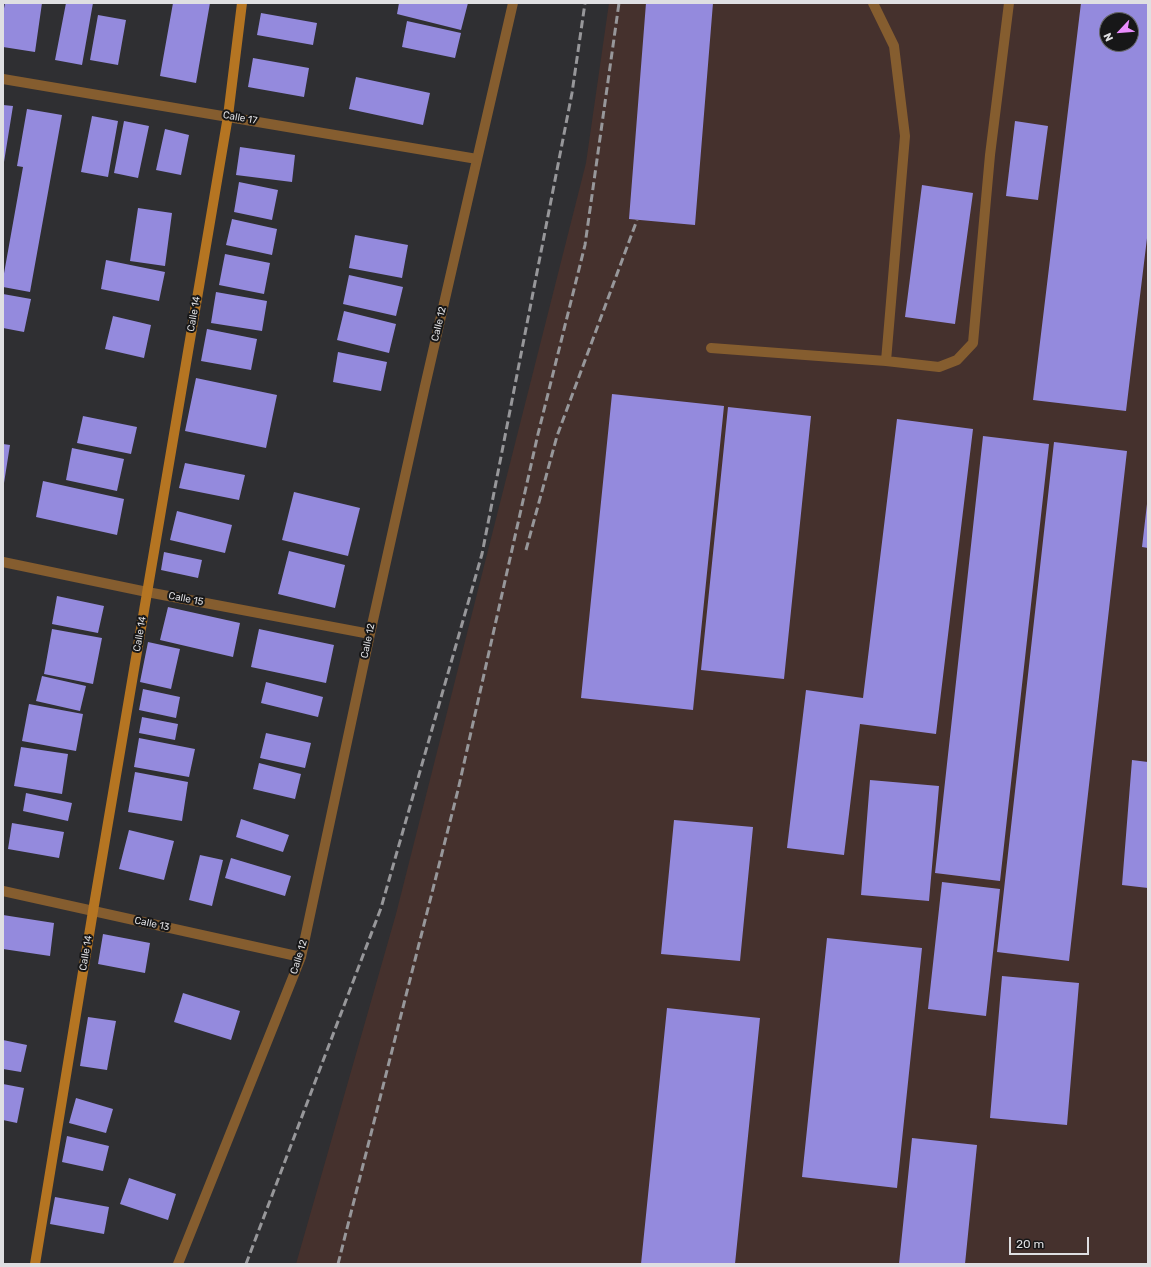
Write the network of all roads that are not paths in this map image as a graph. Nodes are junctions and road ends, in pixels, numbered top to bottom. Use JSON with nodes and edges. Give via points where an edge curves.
{"nodes":[{"id":1,"x":242,"y":3,"type":"edge"},
{"id":2,"x":513,"y":3,"type":"edge"},
{"id":3,"x":873,"y":3,"type":"edge"},
{"id":4,"x":1009,"y":3,"type":"edge"},
{"id":5,"x":3,"y":79,"type":"edge"},
{"id":6,"x":228,"y":116,"type":"junction"},
{"id":7,"x":477,"y":159,"type":"junction"},
{"id":8,"x":711,"y":348,"type":"dead end"},
{"id":9,"x":886,"y":361,"type":"junction"},
{"id":10,"x":3,"y":562,"type":"edge"},
{"id":11,"x":147,"y":592,"type":"junction"},
{"id":12,"x":370,"y":634,"type":"junction"},
{"id":13,"x":3,"y":891,"type":"edge"},
{"id":14,"x":92,"y":911,"type":"junction"},
{"id":15,"x":301,"y":957,"type":"junction"},
{"id":16,"x":35,"y":1264,"type":"edge"},
{"id":17,"x":178,"y":1264,"type":"edge"}],
"edges":[{"from":1,"to":6,"type":"main road","name":"Calle 14"},
{"from":2,"to":7,"type":"street","name":"Calle 12"},
{"from":3,"to":9,"type":"street","via":[[894,46],[905,136]]},
{"from":4,"to":9,"type":"street","via":[[990,155],[973,343],[957,360],[939,368]]},
{"from":5,"to":6,"type":"street","name":"Calle 17"},
{"from":6,"to":7,"type":"street","name":"Calle 17"},
{"from":6,"to":11,"type":"main road","name":"Calle 14"},
{"from":7,"to":12,"type":"street","name":"Calle 12"},
{"from":8,"to":9,"type":"street"},
{"from":10,"to":11,"type":"street","name":"Calle 15"},
{"from":11,"to":12,"type":"street","name":"Calle 15"},
{"from":11,"to":14,"type":"main road","name":"Calle 14"},
{"from":12,"to":15,"type":"street","name":"Calle 12"},
{"from":13,"to":14,"type":"street","name":"Calle 13"},
{"from":14,"to":15,"type":"street","name":"Calle 13"},
{"from":14,"to":16,"type":"main road","name":"Calle 14"},
{"from":15,"to":17,"type":"street","name":"Calle 12"}]}
